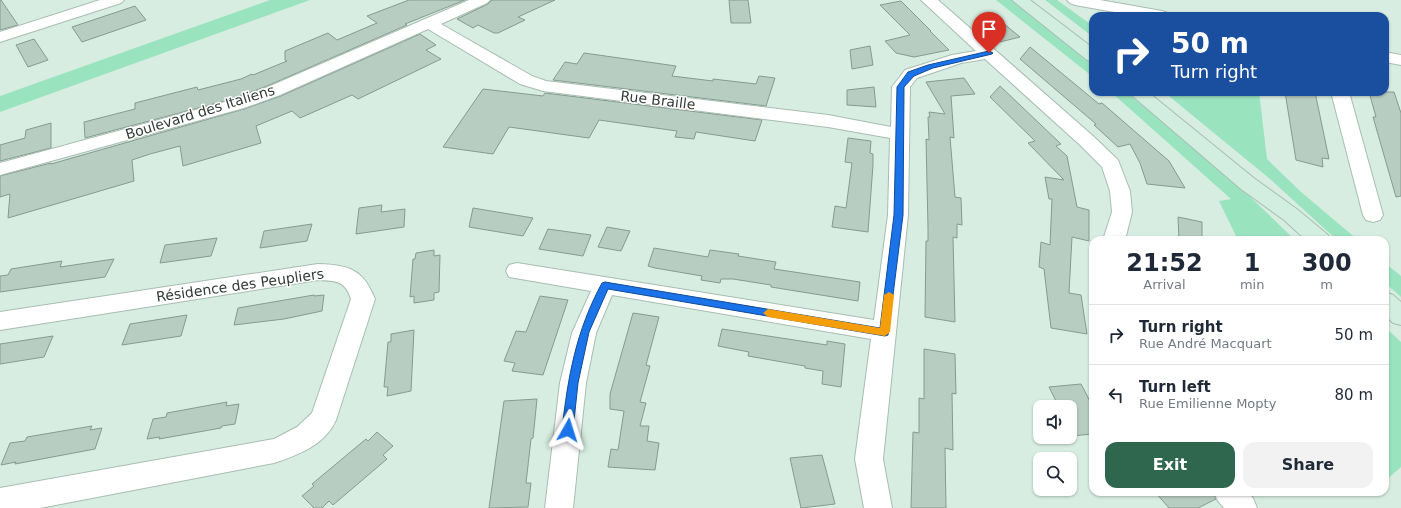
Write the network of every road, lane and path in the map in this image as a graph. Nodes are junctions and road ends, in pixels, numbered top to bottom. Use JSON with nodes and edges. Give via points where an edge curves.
{"nodes":[{"id":1,"x":67,"y":0,"type":"edge"},
{"id":2,"x":116,"y":0,"type":"edge"},
{"id":3,"x":482,"y":0,"type":"edge"},
{"id":4,"x":929,"y":0,"type":"edge"},
{"id":5,"x":1020,"y":0,"type":"edge"},
{"id":6,"x":1037,"y":0,"type":"edge"},
{"id":7,"x":1075,"y":0,"type":"edge"},
{"id":8,"x":1140,"y":12,"type":"edge"},
{"id":9,"x":56,"y":20,"type":"junction"},
{"id":10,"x":430,"y":24,"type":"junction"},
{"id":11,"x":0,"y":38,"type":"edge"},
{"id":12,"x":1089,"y":38,"type":"edge"},
{"id":13,"x":989,"y":53,"type":"junction"},
{"id":14,"x":1089,"y":53,"type":"edge"},
{"id":15,"x":1389,"y":58,"type":"edge"},
{"id":16,"x":1401,"y":60,"type":"edge"},
{"id":17,"x":1142,"y":96,"type":"edge"},
{"id":18,"x":1161,"y":96,"type":"edge"},
{"id":19,"x":1341,"y":96,"type":"edge"},
{"id":20,"x":900,"y":134,"type":"junction"},
{"id":21,"x":0,"y":169,"type":"edge"},
{"id":22,"x":1291,"y":215,"type":"junction"},
{"id":23,"x":1373,"y":215,"type":"dead end"},
{"id":24,"x":1115,"y":236,"type":"edge"},
{"id":25,"x":1315,"y":236,"type":"edge"},
{"id":26,"x":517,"y":271,"type":"dead end"},
{"id":27,"x":605,"y":285,"type":"junction"},
{"id":28,"x":1389,"y":305,"type":"edge"},
{"id":29,"x":1401,"y":316,"type":"edge"},
{"id":30,"x":0,"y":321,"type":"edge"},
{"id":31,"x":885,"y":332,"type":"junction"},
{"id":32,"x":1232,"y":496,"type":"edge"},
{"id":33,"x":0,"y":502,"type":"edge"},
{"id":34,"x":559,"y":508,"type":"edge"},
{"id":35,"x":878,"y":508,"type":"edge"},
{"id":36,"x":1243,"y":508,"type":"edge"}],
"edges":[{"from":1,"to":9,"type":"street"},
{"from":2,"to":9,"type":"street"},
{"from":3,"to":10,"type":"street","name":"Boulevard des Italiens"},
{"from":4,"to":13,"type":"street"},
{"from":5,"to":14,"type":"main road"},
{"from":6,"to":12,"type":"main road"},
{"from":7,"to":8,"type":"street"},
{"from":9,"to":11,"type":"street"},
{"from":10,"to":20,"type":"street","name":"Rue Braille","via":[[526,80],[543,86],[828,121]]},
{"from":10,"to":21,"type":"street","name":"Boulevard des Italiens","via":[[238,104]]},
{"from":13,"to":20,"type":"street","via":[[911,74],[901,87]]},
{"from":13,"to":24,"type":"street","via":[[1111,165],[1120,191],[1122,212]]},
{"from":15,"to":16,"type":"street"},
{"from":17,"to":22,"type":"main road","via":[[1248,184]]},
{"from":18,"to":22,"type":"main road","via":[[1242,163]]},
{"from":19,"to":23,"type":"street"},
{"from":20,"to":31,"type":"street","via":[[898,215]]},
{"from":22,"to":25,"type":"main road"},
{"from":26,"to":27,"type":"street"},
{"from":27,"to":31,"type":"street"},
{"from":27,"to":34,"type":"street","via":[[584,332],[573,383]]},
{"from":28,"to":29,"type":"main road"},
{"from":30,"to":33,"type":"street","name":"Résidence des Peupliers","via":[[318,272],[338,273],[351,278],[359,286],[363,299],[323,420],[311,434],[293,445],[274,451]]},
{"from":31,"to":35,"type":"street","via":[[869,459]]},
{"from":32,"to":36,"type":"street"}]}
